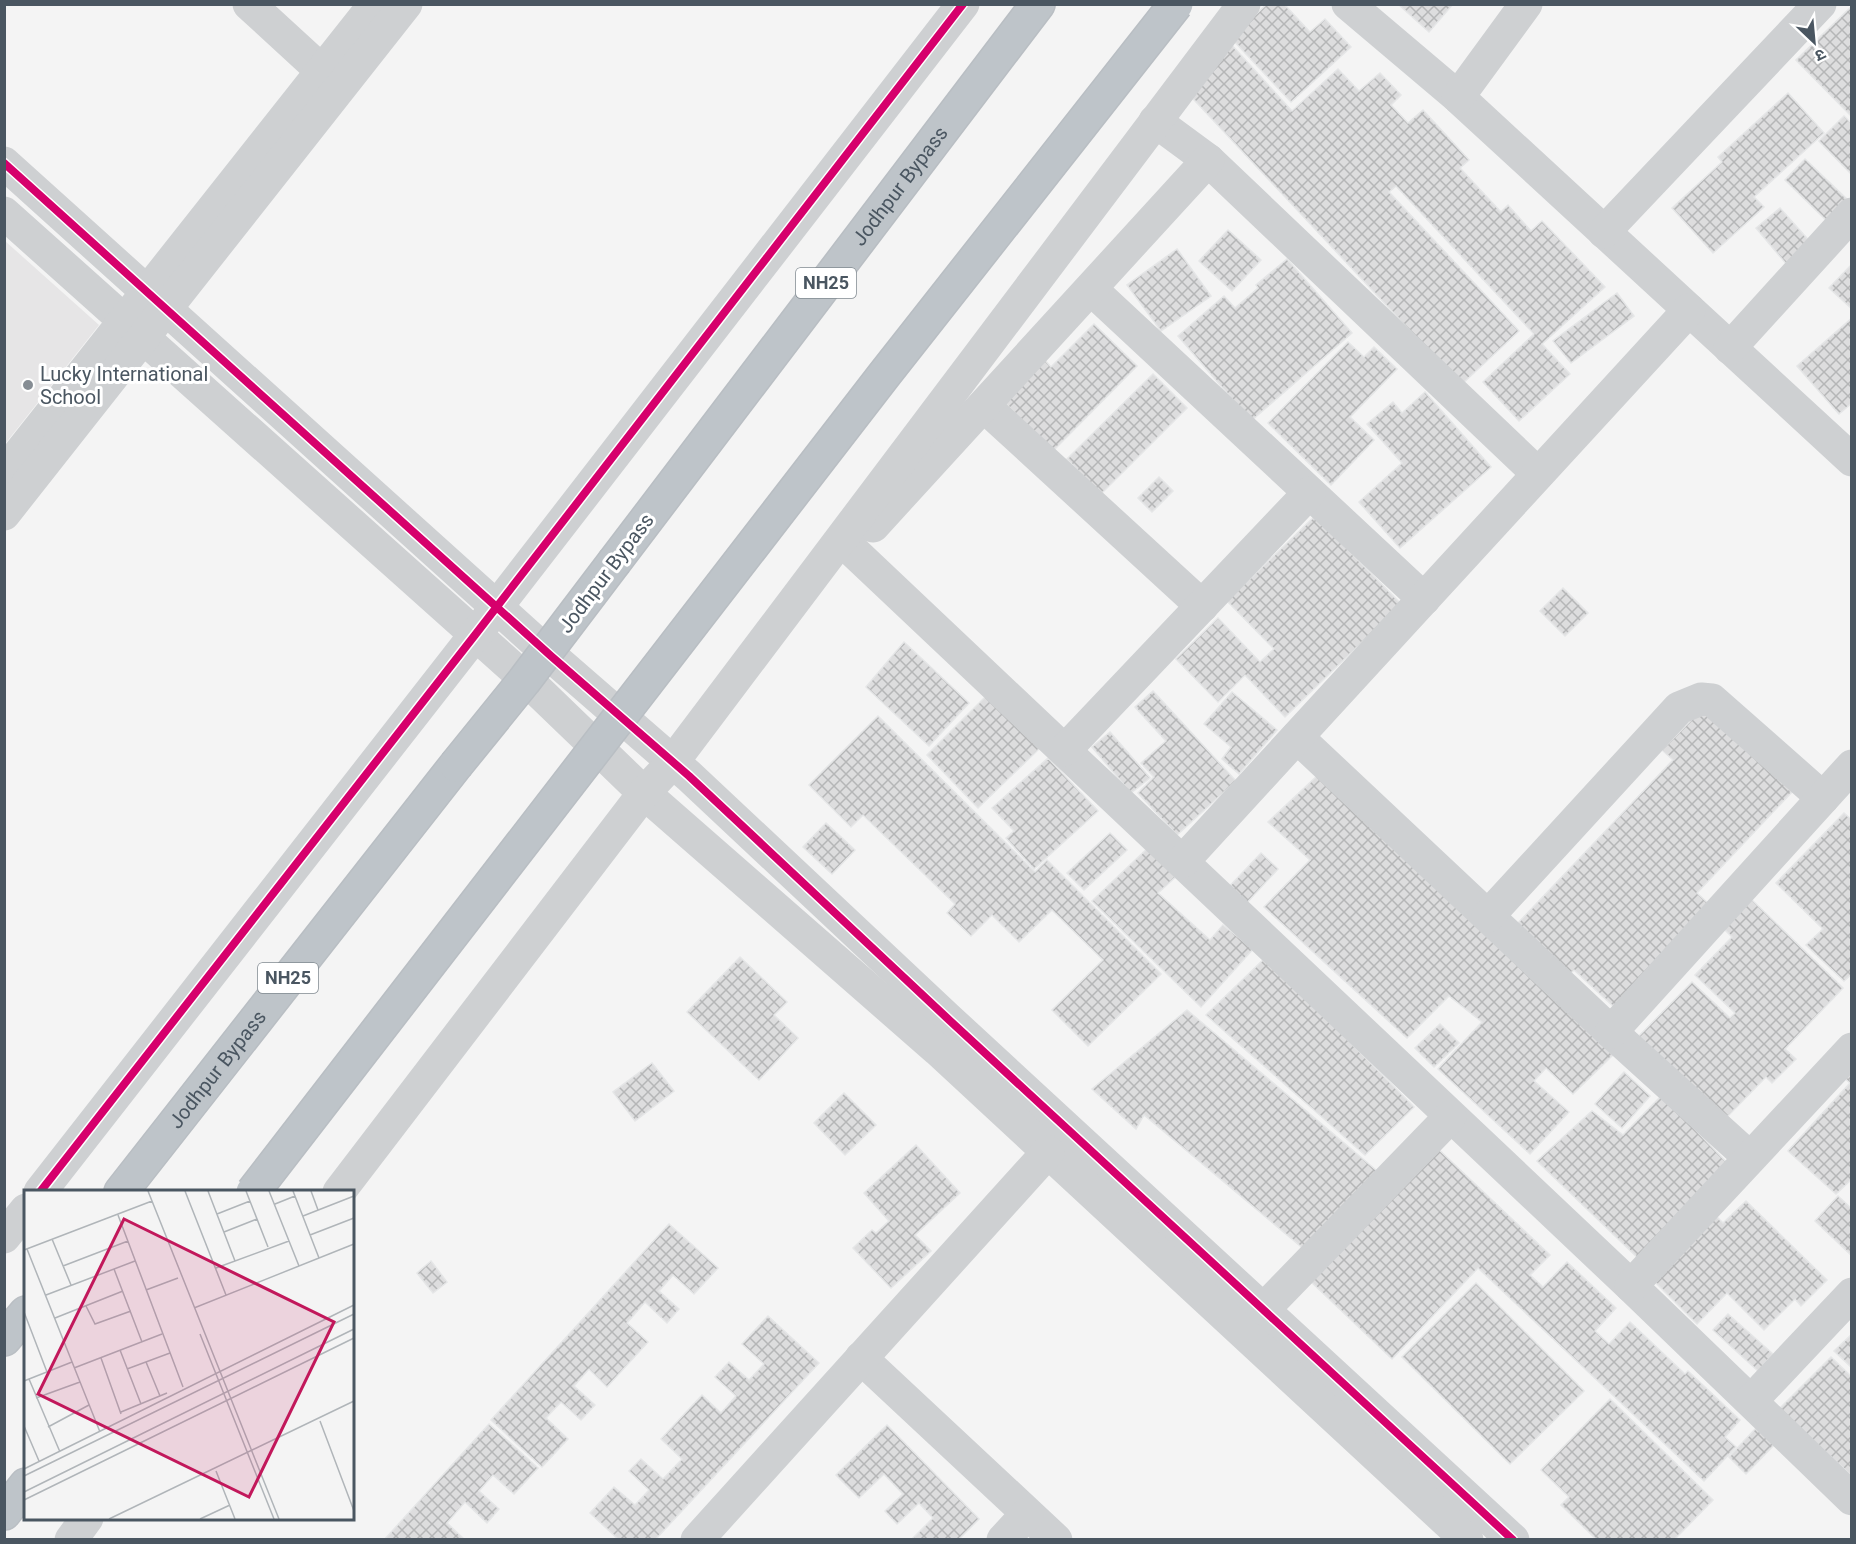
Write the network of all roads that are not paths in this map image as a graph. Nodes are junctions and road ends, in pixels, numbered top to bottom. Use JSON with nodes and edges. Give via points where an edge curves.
{"nodes":[{"id":1,"x":249,"y":4,"type":"edge"},
{"id":2,"x":375,"y":4,"type":"edge"},
{"id":3,"x":406,"y":4,"type":"edge"},
{"id":4,"x":963,"y":4,"type":"edge"},
{"id":5,"x":1038,"y":4,"type":"edge"},
{"id":6,"x":1176,"y":4,"type":"edge"},
{"id":7,"x":1244,"y":4,"type":"edge"},
{"id":8,"x":1348,"y":4,"type":"edge"},
{"id":9,"x":1526,"y":4,"type":"edge"},
{"id":10,"x":1820,"y":4,"type":"edge"},
{"id":11,"x":322,"y":71,"type":"junction"},
{"id":12,"x":1458,"y":97,"type":"junction"},
{"id":13,"x":1155,"y":121,"type":"junction"},
{"id":14,"x":1209,"y":160,"type":"junction"},
{"id":15,"x":4,"y":164,"type":"edge"},
{"id":16,"x":4,"y":213,"type":"edge"},
{"id":17,"x":1851,"y":214,"type":"edge"},
{"id":18,"x":1604,"y":232,"type":"junction"},
{"id":19,"x":1091,"y":289,"type":"junction"},
{"id":20,"x":157,"y":300,"type":"junction"},
{"id":21,"x":1689,"y":310,"type":"junction"},
{"id":22,"x":134,"y":330,"type":"junction"},
{"id":23,"x":1730,"y":348,"type":"junction"},
{"id":24,"x":984,"y":406,"type":"junction"},
{"id":25,"x":1851,"y":460,"type":"edge"},
{"id":26,"x":4,"y":473,"type":"edge"},
{"id":27,"x":1538,"y":474,"type":"junction"},
{"id":28,"x":1310,"y":493,"type":"junction"},
{"id":29,"x":4,"y":514,"type":"edge"},
{"id":30,"x":852,"y":550,"type":"junction"},
{"id":31,"x":1424,"y":599,"type":"junction"},
{"id":32,"x":1202,"y":606,"type":"junction"},
{"id":33,"x":497,"y":607,"type":"junction"},
{"id":34,"x":475,"y":635,"type":"junction"},
{"id":35,"x":1297,"y":737,"type":"junction"},
{"id":36,"x":1065,"y":750,"type":"junction"},
{"id":37,"x":1851,"y":766,"type":"edge"},
{"id":38,"x":681,"y":770,"type":"junction"},
{"id":39,"x":644,"y":793,"type":"junction"},
{"id":40,"x":1823,"y":798,"type":"junction"},
{"id":41,"x":1183,"y":861,"type":"junction"},
{"id":42,"x":1488,"y":916,"type":"junction"},
{"id":43,"x":1611,"y":1032,"type":"junction"},
{"id":44,"x":1851,"y":1048,"type":"edge"},
{"id":45,"x":1450,"y":1117,"type":"junction"},
{"id":46,"x":1048,"y":1152,"type":"junction"},
{"id":47,"x":1749,"y":1157,"type":"junction"},
{"id":48,"x":41,"y":1190,"type":"edge"},
{"id":49,"x":122,"y":1190,"type":"edge"},
{"id":50,"x":254,"y":1190,"type":"edge"},
{"id":51,"x":340,"y":1190,"type":"edge"},
{"id":52,"x":24,"y":1212,"type":"edge"},
{"id":53,"x":4,"y":1237,"type":"edge"},
{"id":54,"x":1631,"y":1286,"type":"junction"},
{"id":55,"x":1851,"y":1294,"type":"edge"},
{"id":56,"x":1264,"y":1309,"type":"junction"},
{"id":57,"x":24,"y":1315,"type":"edge"},
{"id":58,"x":4,"y":1339,"type":"edge"},
{"id":59,"x":861,"y":1358,"type":"junction"},
{"id":60,"x":1751,"y":1401,"type":"junction"},
{"id":61,"x":24,"y":1488,"type":"edge"},
{"id":62,"x":1851,"y":1499,"type":"edge"},
{"id":63,"x":4,"y":1513,"type":"edge"},
{"id":64,"x":1027,"y":1514,"type":"junction"},
{"id":65,"x":85,"y":1520,"type":"edge"},
{"id":66,"x":71,"y":1539,"type":"edge"},
{"id":67,"x":697,"y":1539,"type":"edge"},
{"id":68,"x":1003,"y":1539,"type":"edge"},
{"id":69,"x":1056,"y":1539,"type":"edge"},
{"id":70,"x":1467,"y":1539,"type":"edge"},
{"id":71,"x":1513,"y":1539,"type":"edge"}],
"edges":[{"from":1,"to":11,"type":"street"},
{"from":2,"to":11,"type":"street"},
{"from":3,"to":20,"type":"street"},
{"from":4,"to":33,"type":"street"},
{"from":5,"to":49,"type":"highway","name":"Jodhpur Bypass","number":"NH25","bridge":true,"via":[[524,681]]},
{"from":6,"to":50,"type":"highway","bridge":true},
{"from":7,"to":13,"type":"street"},
{"from":8,"to":12,"type":"street"},
{"from":9,"to":12,"type":"street"},
{"from":10,"to":18,"type":"street"},
{"from":11,"to":20,"type":"street"},
{"from":12,"to":18,"type":"street"},
{"from":13,"to":14,"type":"street"},
{"from":13,"to":38,"type":"street"},
{"from":14,"to":19,"type":"street"},
{"from":14,"to":27,"type":"street"},
{"from":15,"to":20,"type":"street"},
{"from":16,"to":22,"type":"street"},
{"from":17,"to":23,"type":"street"},
{"from":18,"to":21,"type":"street"},
{"from":19,"to":24,"type":"street"},
{"from":19,"to":28,"type":"street"},
{"from":20,"to":22,"type":"street"},
{"from":20,"to":33,"type":"street"},
{"from":21,"to":23,"type":"street"},
{"from":21,"to":27,"type":"street"},
{"from":22,"to":26,"type":"street"},
{"from":22,"to":29,"type":"street"},
{"from":22,"to":34,"type":"street"},
{"from":23,"to":25,"type":"street"},
{"from":24,"to":30,"type":"street"},
{"from":24,"to":32,"type":"street"},
{"from":27,"to":31,"type":"street"},
{"from":28,"to":31,"type":"street"},
{"from":28,"to":32,"type":"street"},
{"from":30,"to":36,"type":"street"},
{"from":30,"to":38,"type":"street"},
{"from":31,"to":35,"type":"street"},
{"from":32,"to":36,"type":"street"},
{"from":33,"to":34,"type":"street"},
{"from":33,"to":38,"type":"street"},
{"from":34,"to":39,"type":"street"},
{"from":34,"to":48,"type":"street"},
{"from":35,"to":41,"type":"street"},
{"from":35,"to":42,"type":"street"},
{"from":36,"to":41,"type":"street"},
{"from":37,"to":40,"type":"street"},
{"from":38,"to":39,"type":"street"},
{"from":38,"to":56,"type":"street"},
{"from":39,"to":46,"type":"street","via":[[938,1050]]},
{"from":39,"to":51,"type":"street"},
{"from":40,"to":42,"type":"street","via":[[1712,700],[1701,699],[1680,708]]},
{"from":40,"to":43,"type":"street"},
{"from":41,"to":45,"type":"street"},
{"from":42,"to":43,"type":"street"},
{"from":43,"to":47,"type":"street"},
{"from":44,"to":47,"type":"street"},
{"from":45,"to":54,"type":"street"},
{"from":45,"to":56,"type":"street"},
{"from":46,"to":59,"type":"street"},
{"from":46,"to":70,"type":"street"},
{"from":47,"to":54,"type":"street"},
{"from":52,"to":53,"type":"street"},
{"from":54,"to":60,"type":"street"},
{"from":55,"to":60,"type":"street"},
{"from":56,"to":71,"type":"street"},
{"from":57,"to":58,"type":"highway"},
{"from":59,"to":64,"type":"street"},
{"from":59,"to":67,"type":"street"},
{"from":60,"to":62,"type":"street"},
{"from":61,"to":63,"type":"highway"},
{"from":64,"to":68,"type":"street"},
{"from":64,"to":69,"type":"street"},
{"from":65,"to":66,"type":"street"}]}
